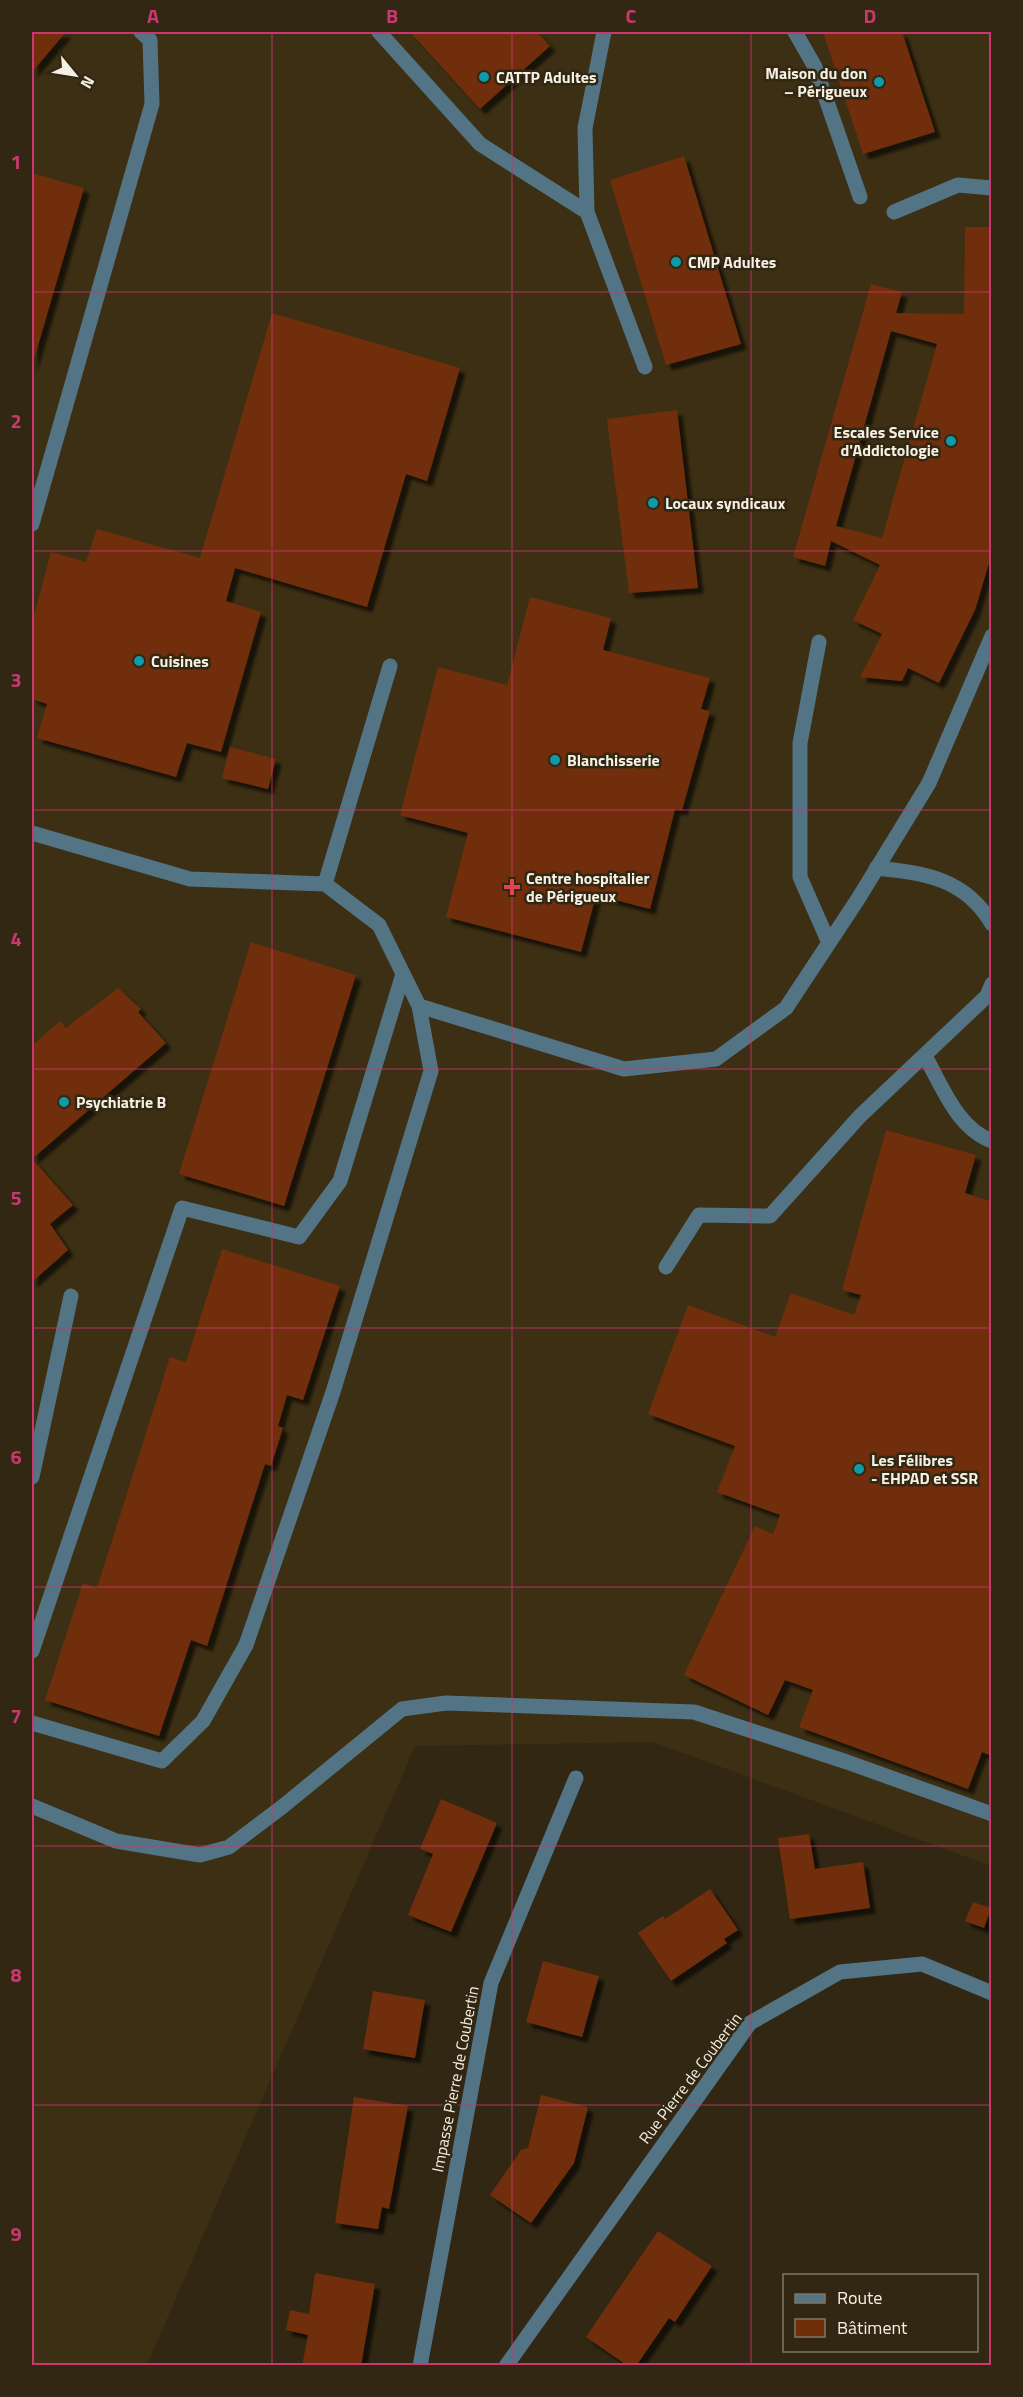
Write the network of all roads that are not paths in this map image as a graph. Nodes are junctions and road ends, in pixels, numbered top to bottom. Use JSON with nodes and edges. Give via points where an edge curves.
{"nodes":[{"id":1,"x":141,"y":32,"type":"edge"},
{"id":2,"x":379,"y":32,"type":"edge"},
{"id":3,"x":604,"y":32,"type":"edge"},
{"id":4,"x":795,"y":32,"type":"edge"},
{"id":5,"x":992,"y":188,"type":"edge"},
{"id":6,"x":860,"y":197,"type":"dead end"},
{"id":7,"x":587,"y":212,"type":"junction"},
{"id":8,"x":894,"y":212,"type":"dead end"},
{"id":9,"x":645,"y":367,"type":"dead end"},
{"id":10,"x":32,"y":524,"type":"edge"},
{"id":11,"x":992,"y":636,"type":"edge"},
{"id":12,"x":819,"y":642,"type":"dead end"},
{"id":13,"x":390,"y":666,"type":"dead end"},
{"id":14,"x":32,"y":833,"type":"edge"},
{"id":15,"x":876,"y":868,"type":"junction"},
{"id":16,"x":325,"y":884,"type":"junction"},
{"id":17,"x":992,"y":924,"type":"edge"},
{"id":18,"x":829,"y":943,"type":"junction"},
{"id":19,"x":403,"y":974,"type":"junction"},
{"id":20,"x":992,"y":984,"type":"edge"},
{"id":21,"x":419,"y":1006,"type":"junction"},
{"id":22,"x":925,"y":1056,"type":"junction"},
{"id":23,"x":992,"y":1141,"type":"edge"},
{"id":24,"x":666,"y":1267,"type":"dead end"},
{"id":25,"x":71,"y":1296,"type":"dead end"},
{"id":26,"x":32,"y":1477,"type":"edge"},
{"id":27,"x":32,"y":1651,"type":"edge"},
{"id":28,"x":32,"y":1722,"type":"edge"},
{"id":29,"x":576,"y":1778,"type":"dead end"},
{"id":30,"x":32,"y":1806,"type":"edge"},
{"id":31,"x":992,"y":1814,"type":"edge"},
{"id":32,"x":992,"y":1993,"type":"edge"},
{"id":33,"x":420,"y":2366,"type":"edge"},
{"id":34,"x":506,"y":2366,"type":"edge"}],
"edges":[{"from":1,"to":10,"type":"street","via":[[150,40],[152,104]]},
{"from":2,"to":7,"type":"street","via":[[480,144]]},
{"from":3,"to":7,"type":"street","via":[[585,128]]},
{"from":4,"to":6,"type":"street","via":[[815,68]]},
{"from":5,"to":8,"type":"street","via":[[958,185]]},
{"from":7,"to":9,"type":"street"},
{"from":11,"to":15,"type":"street","via":[[929,783]]},
{"from":12,"to":18,"type":"street","via":[[800,743],[800,877]]},
{"from":13,"to":16,"type":"street"},
{"from":14,"to":16,"type":"street","via":[[190,879]]},
{"from":15,"to":17,"type":"street","via":[[922,872],[958,887]]},
{"from":15,"to":18,"type":"street"},
{"from":16,"to":19,"type":"street","via":[[379,925]]},
{"from":18,"to":21,"type":"street","via":[[786,1008],[716,1059],[624,1069]]},
{"from":19,"to":21,"type":"street"},
{"from":19,"to":27,"type":"street","via":[[340,1181],[299,1237],[182,1208]]},
{"from":20,"to":22,"type":"street","via":[[987,996]]},
{"from":21,"to":28,"type":"street","via":[[431,1071],[333,1392],[246,1645],[203,1721],[162,1761]]},
{"from":22,"to":23,"type":"street","via":[[958,1116],[979,1137]]},
{"from":22,"to":24,"type":"street","via":[[861,1116],[770,1216],[699,1215]]},
{"from":25,"to":26,"type":"street"},
{"from":29,"to":33,"type":"street","name":"Impasse Pierre de Coubertin","via":[[491,1983]]},
{"from":30,"to":31,"type":"street","via":[[116,1841],[200,1855],[229,1847],[402,1708],[446,1703],[694,1712]]},
{"from":32,"to":34,"type":"street","name":"Rue Pierre de Coubertin","via":[[922,1964],[840,1972],[750,2023]]}]}
